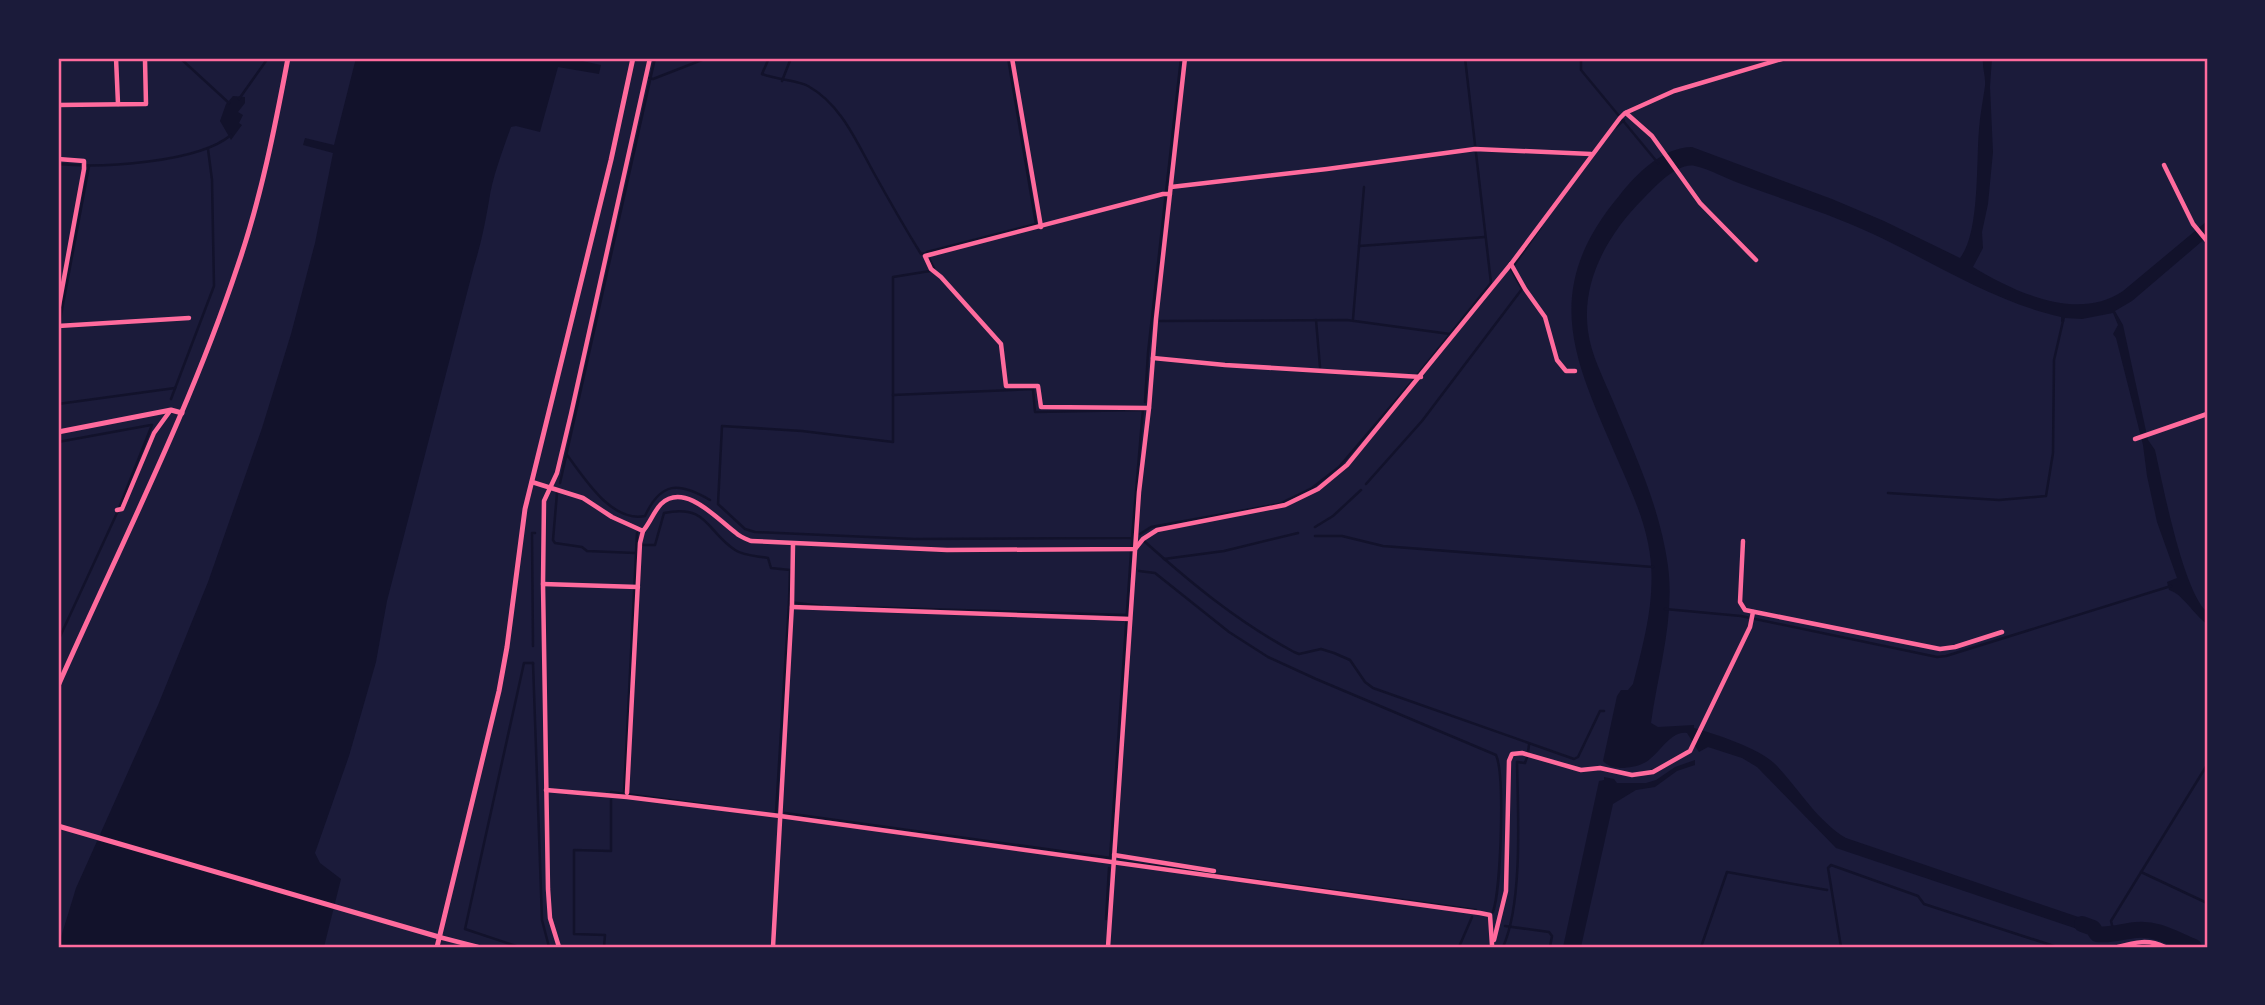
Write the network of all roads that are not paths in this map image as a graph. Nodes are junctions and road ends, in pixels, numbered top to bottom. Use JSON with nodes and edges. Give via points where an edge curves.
{"nodes":[{"id":1,"x":116,"y":58,"type":"edge"},
{"id":2,"x":288,"y":58,"type":"edge"},
{"id":3,"x":633,"y":58,"type":"edge"},
{"id":4,"x":650,"y":58,"type":"edge"},
{"id":5,"x":1013,"y":58,"type":"edge"},
{"id":6,"x":1185,"y":58,"type":"edge"},
{"id":7,"x":1785,"y":58,"type":"edge"},
{"id":8,"x":145,"y":60,"type":"dead end"},
{"id":9,"x":118,"y":104,"type":"junction"},
{"id":10,"x":58,"y":105,"type":"edge"},
{"id":11,"x":1622,"y":115,"type":"junction"},
{"id":12,"x":1591,"y":154,"type":"junction"},
{"id":13,"x":58,"y":159,"type":"edge"},
{"id":14,"x":2164,"y":165,"type":"dead end"},
{"id":15,"x":1171,"y":187,"type":"junction"},
{"id":16,"x":1166,"y":194,"type":"junction"},
{"id":17,"x":1041,"y":227,"type":"junction"},
{"id":18,"x":2207,"y":241,"type":"edge"},
{"id":19,"x":1756,"y":260,"type":"dead end"},
{"id":20,"x":1513,"y":265,"type":"junction"},
{"id":21,"x":58,"y":311,"type":"edge"},
{"id":22,"x":190,"y":318,"type":"dead end"},
{"id":23,"x":59,"y":326,"type":"edge"},
{"id":24,"x":1153,"y":358,"type":"junction"},
{"id":25,"x":1575,"y":371,"type":"dead end"},
{"id":26,"x":1418,"y":376,"type":"junction"},
{"id":27,"x":1149,"y":408,"type":"junction"},
{"id":28,"x":171,"y":410,"type":"junction"},
{"id":29,"x":183,"y":413,"type":"junction"},
{"id":30,"x":2207,"y":414,"type":"edge"},
{"id":31,"x":58,"y":432,"type":"edge"},
{"id":32,"x":2135,"y":439,"type":"dead end"},
{"id":33,"x":532,"y":482,"type":"junction"},
{"id":34,"x":548,"y":488,"type":"junction"},
{"id":35,"x":119,"y":510,"type":"dead end"},
{"id":36,"x":643,"y":531,"type":"junction"},
{"id":37,"x":1743,"y":541,"type":"dead end"},
{"id":38,"x":793,"y":544,"type":"junction"},
{"id":39,"x":1132,"y":549,"type":"junction"},
{"id":40,"x":543,"y":584,"type":"junction"},
{"id":41,"x":636,"y":587,"type":"junction"},
{"id":42,"x":792,"y":604,"type":"junction"},
{"id":43,"x":1753,"y":613,"type":"junction"},
{"id":44,"x":1127,"y":619,"type":"junction"},
{"id":45,"x":2001,"y":632,"type":"dead end"},
{"id":46,"x":58,"y":686,"type":"edge"},
{"id":47,"x":546,"y":790,"type":"junction"},
{"id":48,"x":627,"y":793,"type":"dead end"},
{"id":49,"x":780,"y":816,"type":"junction"},
{"id":50,"x":58,"y":826,"type":"edge"},
{"id":51,"x":1114,"y":855,"type":"junction"},
{"id":52,"x":1114,"y":863,"type":"junction"},
{"id":53,"x":1214,"y":871,"type":"dead end"},
{"id":54,"x":439,"y":937,"type":"junction"},
{"id":55,"x":1491,"y":946,"type":"edge"},
{"id":56,"x":437,"y":947,"type":"edge"},
{"id":57,"x":478,"y":947,"type":"edge"},
{"id":58,"x":559,"y":947,"type":"edge"},
{"id":59,"x":773,"y":947,"type":"edge"},
{"id":60,"x":1108,"y":947,"type":"edge"},
{"id":61,"x":2118,"y":947,"type":"edge"},
{"id":62,"x":2165,"y":947,"type":"edge"}],
"edges":[{"from":1,"to":9,"type":"street"},
{"from":2,"to":29,"type":"street","via":[[239,263]]},
{"from":3,"to":33,"type":"street"},
{"from":4,"to":34,"type":"street","via":[[571,414],[557,473]]},
{"from":5,"to":17,"type":"street"},
{"from":6,"to":15,"type":"street"},
{"from":7,"to":11,"type":"street","via":[[1674,91]]},
{"from":8,"to":9,"type":"street","via":[[146,104]]},
{"from":9,"to":10,"type":"street"},
{"from":11,"to":12,"type":"street"},
{"from":11,"to":19,"type":"street","via":[[1631,115],[1652,136],[1717,223]]},
{"from":12,"to":15,"type":"street","via":[[1476,149]]},
{"from":12,"to":20,"type":"street"},
{"from":13,"to":21,"type":"street","via":[[84,161]]},
{"from":14,"to":18,"type":"street"},
{"from":15,"to":16,"type":"street"},
{"from":16,"to":17,"type":"street"},
{"from":16,"to":24,"type":"street"},
{"from":17,"to":27,"type":"street","via":[[925,256],[1001,344],[1006,386],[1038,386],[1041,407]]},
{"from":20,"to":25,"type":"street","via":[[1545,317],[1558,360],[1566,371]]},
{"from":20,"to":26,"type":"street"},
{"from":22,"to":23,"type":"street"},
{"from":24,"to":26,"type":"street"},
{"from":24,"to":27,"type":"street"},
{"from":26,"to":39,"type":"street","via":[[1347,464],[1318,489],[1272,509],[1157,530]]},
{"from":27,"to":39,"type":"street"},
{"from":28,"to":29,"type":"street"},
{"from":28,"to":31,"type":"street"},
{"from":28,"to":35,"type":"street","via":[[154,433]]},
{"from":29,"to":46,"type":"street"},
{"from":30,"to":32,"type":"street"},
{"from":33,"to":34,"type":"street"},
{"from":33,"to":54,"type":"street","via":[[499,691]]},
{"from":34,"to":36,"type":"street","via":[[583,498]]},
{"from":34,"to":40,"type":"street"},
{"from":36,"to":38,"type":"street","via":[[662,503],[680,498],[711,511],[751,541]]},
{"from":36,"to":41,"type":"street"},
{"from":37,"to":43,"type":"street","via":[[1740,602]]},
{"from":38,"to":39,"type":"street","via":[[947,550]]},
{"from":38,"to":42,"type":"street"},
{"from":39,"to":44,"type":"street"},
{"from":40,"to":41,"type":"street"},
{"from":40,"to":47,"type":"street"},
{"from":41,"to":48,"type":"street"},
{"from":42,"to":44,"type":"street"},
{"from":42,"to":49,"type":"street"},
{"from":43,"to":45,"type":"street","via":[[1940,649]]},
{"from":43,"to":55,"type":"street","via":[[1690,751],[1653,772],[1632,775],[1581,770],[1512,754],[1506,891]]},
{"from":44,"to":51,"type":"street"},
{"from":47,"to":49,"type":"street"},
{"from":47,"to":58,"type":"street","via":[[550,918]]},
{"from":49,"to":52,"type":"street"},
{"from":49,"to":59,"type":"street"},
{"from":50,"to":54,"type":"street"},
{"from":51,"to":52,"type":"street"},
{"from":51,"to":53,"type":"street"},
{"from":52,"to":55,"type":"street","via":[[1490,915]]},
{"from":52,"to":60,"type":"street"},
{"from":54,"to":56,"type":"street"},
{"from":54,"to":57,"type":"street"},
{"from":61,"to":62,"type":"street","via":[[2140,942]]}]}
